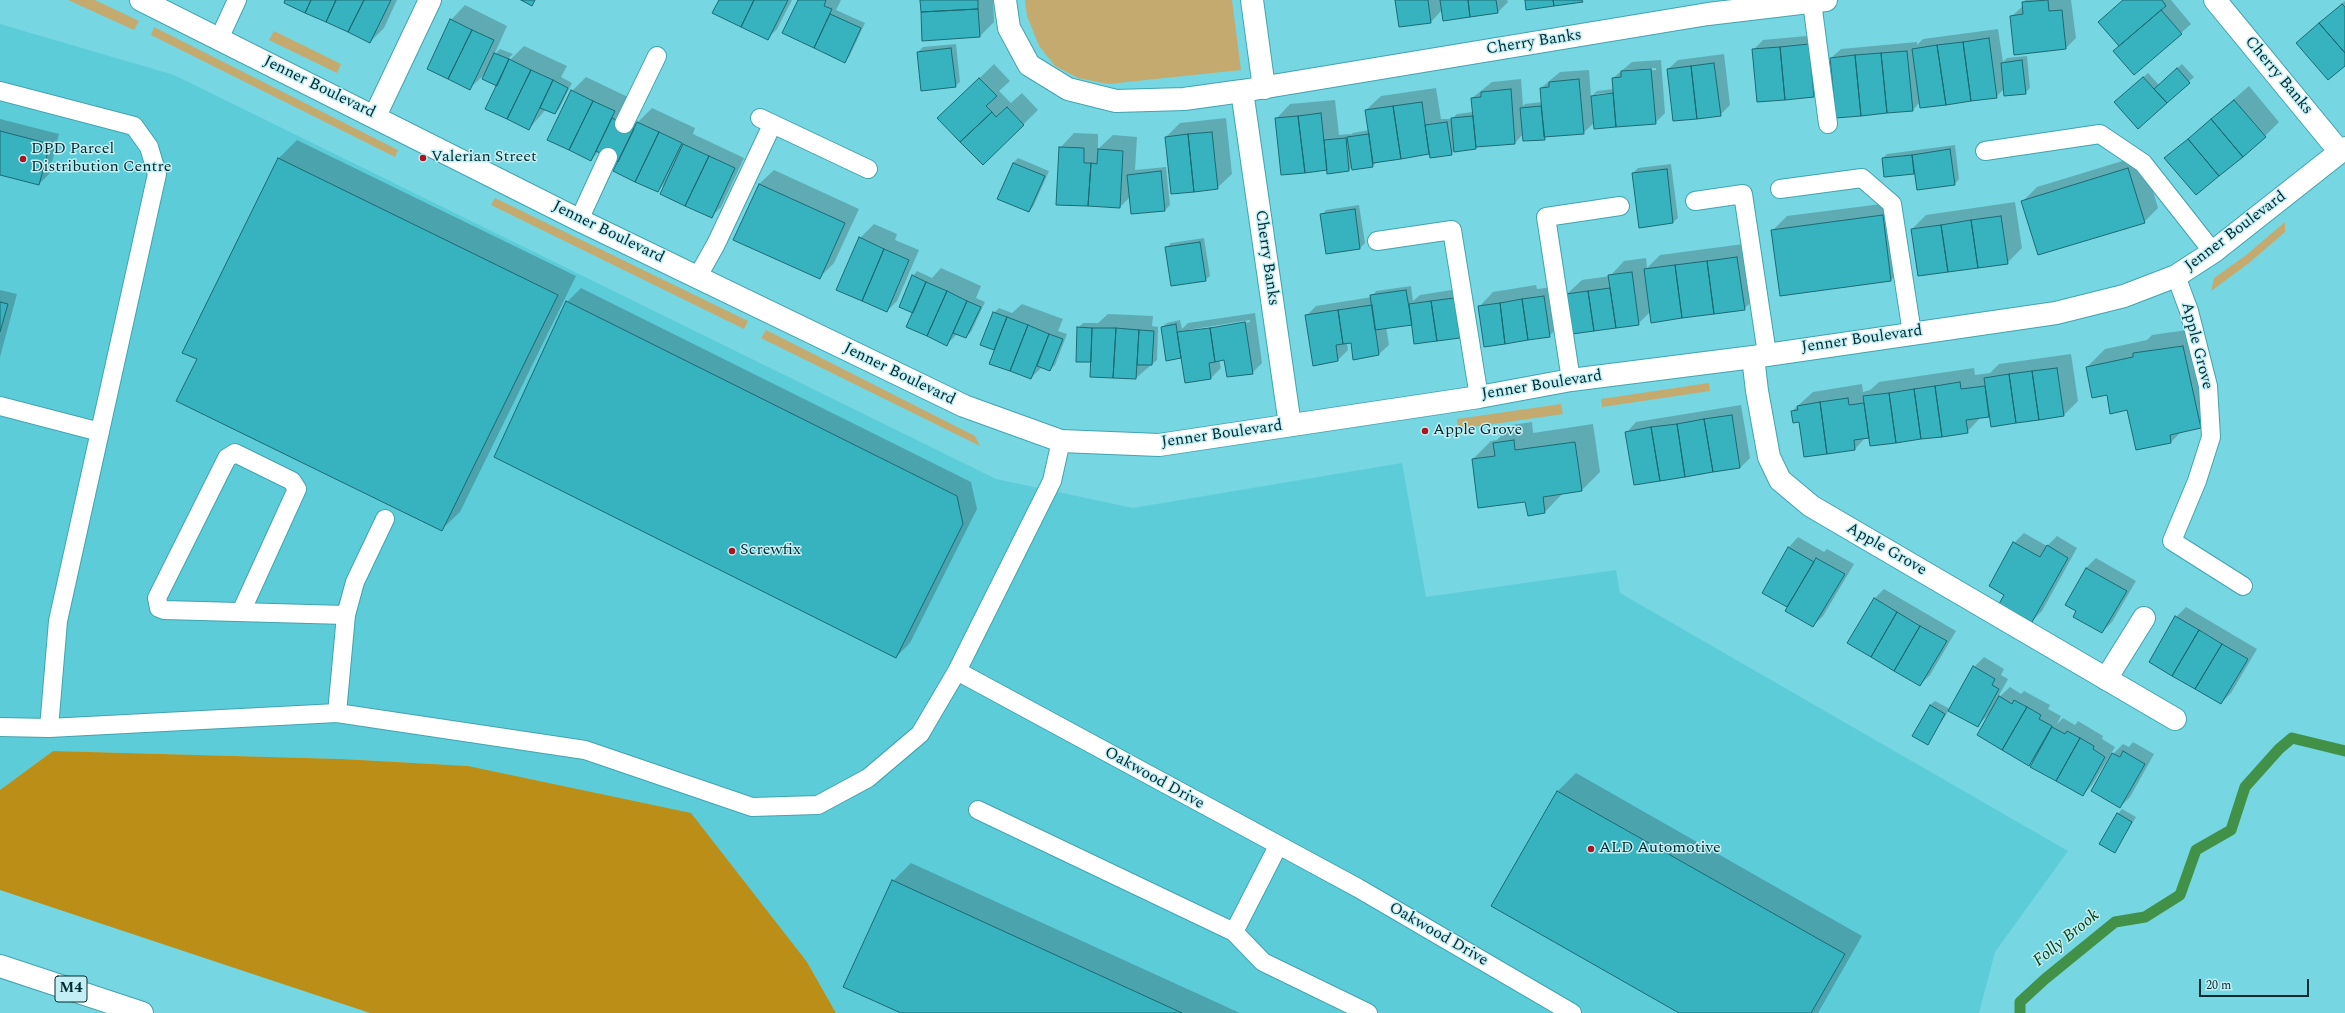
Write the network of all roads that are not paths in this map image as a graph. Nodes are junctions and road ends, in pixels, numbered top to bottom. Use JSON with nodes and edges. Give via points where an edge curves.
{"nodes":[{"id":1,"x":142,"y":0,"type":"edge"},
{"id":2,"x":237,"y":0,"type":"edge"},
{"id":3,"x":430,"y":0,"type":"edge"},
{"id":4,"x":1005,"y":0,"type":"edge"},
{"id":5,"x":1252,"y":0,"type":"edge"},
{"id":6,"x":2215,"y":0,"type":"edge"},
{"id":7,"x":1819,"y":1,"type":"edge"},
{"id":8,"x":1707,"y":7,"type":"edge"},
{"id":9,"x":219,"y":39,"type":"junction"},
{"id":10,"x":657,"y":56,"type":"dead end"},
{"id":11,"x":1264,"y":88,"type":"junction"},
{"id":12,"x":0,"y":91,"type":"edge"},
{"id":13,"x":1242,"y":91,"type":"junction"},
{"id":14,"x":375,"y":116,"type":"junction"},
{"id":15,"x":624,"y":124,"type":"dead end"},
{"id":16,"x":1828,"y":124,"type":"dead end"},
{"id":17,"x":2343,"y":150,"type":"edge"},
{"id":18,"x":1985,"y":151,"type":"dead end"},
{"id":19,"x":608,"y":157,"type":"dead end"},
{"id":20,"x":868,"y":169,"type":"dead end"},
{"id":21,"x":1780,"y":189,"type":"dead end"},
{"id":22,"x":1695,"y":201,"type":"dead end"},
{"id":23,"x":1620,"y":206,"type":"dead end"},
{"id":24,"x":579,"y":220,"type":"junction"},
{"id":25,"x":1377,"y":241,"type":"dead end"},
{"id":26,"x":2213,"y":252,"type":"junction"},
{"id":27,"x":698,"y":276,"type":"junction"},
{"id":28,"x":2176,"y":276,"type":"junction"},
{"id":29,"x":1912,"y":333,"type":"junction"},
{"id":30,"x":1760,"y":355,"type":"junction"},
{"id":31,"x":1571,"y":380,"type":"junction"},
{"id":32,"x":1479,"y":397,"type":"junction"},
{"id":33,"x":0,"y":406,"type":"edge"},
{"id":34,"x":1290,"y":426,"type":"junction"},
{"id":35,"x":100,"y":432,"type":"junction"},
{"id":36,"x":1061,"y":440,"type":"junction"},
{"id":37,"x":385,"y":519,"type":"dead end"},
{"id":38,"x":2243,"y":586,"type":"dead end"},
{"id":39,"x":241,"y":612,"type":"junction"},
{"id":40,"x":346,"y":615,"type":"junction"},
{"id":41,"x":2144,"y":618,"type":"dead end"},
{"id":42,"x":956,"y":671,"type":"junction"},
{"id":43,"x":2106,"y":679,"type":"junction"},
{"id":44,"x":337,"y":713,"type":"junction"},
{"id":45,"x":2175,"y":719,"type":"dead end"},
{"id":46,"x":0,"y":727,"type":"edge"},
{"id":47,"x":49,"y":728,"type":"junction"},
{"id":48,"x":978,"y":810,"type":"dead end"},
{"id":49,"x":1278,"y":846,"type":"junction"},
{"id":50,"x":1234,"y":932,"type":"junction"},
{"id":51,"x":0,"y":966,"type":"edge"},
{"id":52,"x":142,"y":1013,"type":"edge"},
{"id":53,"x":1368,"y":1013,"type":"edge"},
{"id":54,"x":1572,"y":1013,"type":"edge"}],
"edges":[{"from":1,"to":9,"type":"main road","name":"Jenner Boulevard"},
{"from":2,"to":9,"type":"lane"},
{"from":3,"to":14,"type":"main road"},
{"from":4,"to":13,"type":"main road","name":"Cherry Banks","via":[[1009,28],[1029,65],[1068,89],[1116,101],[1184,99]]},
{"from":5,"to":11,"type":"main road"},
{"from":6,"to":17,"type":"main road","name":"Cherry Banks"},
{"from":7,"to":8,"type":"main road","name":"Cherry Banks"},
{"from":7,"to":16,"type":"lane"},
{"from":8,"to":11,"type":"main road","name":"Cherry Banks"},
{"from":9,"to":14,"type":"main road","name":"Jenner Boulevard"},
{"from":10,"to":15,"type":"lane"},
{"from":11,"to":13,"type":"main road","name":"Cherry Banks"},
{"from":12,"to":35,"type":"lane","via":[[134,126],[149,147],[157,174]]},
{"from":13,"to":34,"type":"main road","name":"Cherry Banks"},
{"from":14,"to":24,"type":"main road","name":"Jenner Boulevard"},
{"from":17,"to":26,"type":"main road","name":"Jenner Boulevard"},
{"from":18,"to":26,"type":"lane","via":[[2100,134],[2143,163]]},
{"from":19,"to":24,"type":"lane"},
{"from":20,"to":27,"type":"lane","via":[[766,122],[716,244]]},
{"from":21,"to":29,"type":"lane","via":[[1862,178],[1892,204]]},
{"from":22,"to":30,"type":"lane","via":[[1743,194]]},
{"from":23,"to":31,"type":"lane","via":[[1546,217]]},
{"from":24,"to":27,"type":"main road","name":"Jenner Boulevard"},
{"from":25,"to":32,"type":"lane","via":[[1452,230]]},
{"from":26,"to":28,"type":"main road","name":"Jenner Boulevard"},
{"from":27,"to":36,"type":"main road","name":"Jenner Boulevard","via":[[964,406]]},
{"from":28,"to":29,"type":"main road","name":"Jenner Boulevard","via":[[2124,296],[2056,313]]},
{"from":28,"to":38,"type":"lane","name":"Apple Grove","via":[[2189,310],[2208,386],[2211,437],[2197,481],[2172,541]]},
{"from":29,"to":30,"type":"main road","name":"Jenner Boulevard"},
{"from":30,"to":31,"type":"main road","name":"Jenner Boulevard"},
{"from":30,"to":43,"type":"main road","name":"Apple Grove","via":[[1757,391],[1769,457],[1780,480],[1811,506]]},
{"from":31,"to":32,"type":"main road","name":"Jenner Boulevard"},
{"from":32,"to":34,"type":"main road","name":"Jenner Boulevard"},
{"from":33,"to":35,"type":"lane"},
{"from":34,"to":36,"type":"main road","name":"Jenner Boulevard","via":[[1159,445]]},
{"from":35,"to":47,"type":"lane","via":[[58,621]]},
{"from":36,"to":42,"type":"lane","via":[[1052,481]]},
{"from":37,"to":40,"type":"lane","via":[[355,582]]},
{"from":39,"to":39,"type":"lane","via":[[297,489],[292,481],[235,453],[227,458],[157,598],[159,608],[164,610]]},
{"from":39,"to":40,"type":"lane"},
{"from":40,"to":44,"type":"lane"},
{"from":41,"to":43,"type":"main road"},
{"from":42,"to":44,"type":"lane","via":[[920,734],[868,778],[818,805],[752,807],[585,750]]},
{"from":42,"to":49,"type":"lane","name":"Oakwood Drive"},
{"from":43,"to":45,"type":"main road","name":"Apple Grove"},
{"from":44,"to":47,"type":"lane"},
{"from":46,"to":47,"type":"lane"},
{"from":48,"to":50,"type":"lane"},
{"from":49,"to":50,"type":"lane"},
{"from":49,"to":54,"type":"lane","name":"Oakwood Drive","via":[[1358,888]]},
{"from":50,"to":53,"type":"lane","via":[[1263,962]]},
{"from":51,"to":52,"type":"main road","number":"M4"}]}
